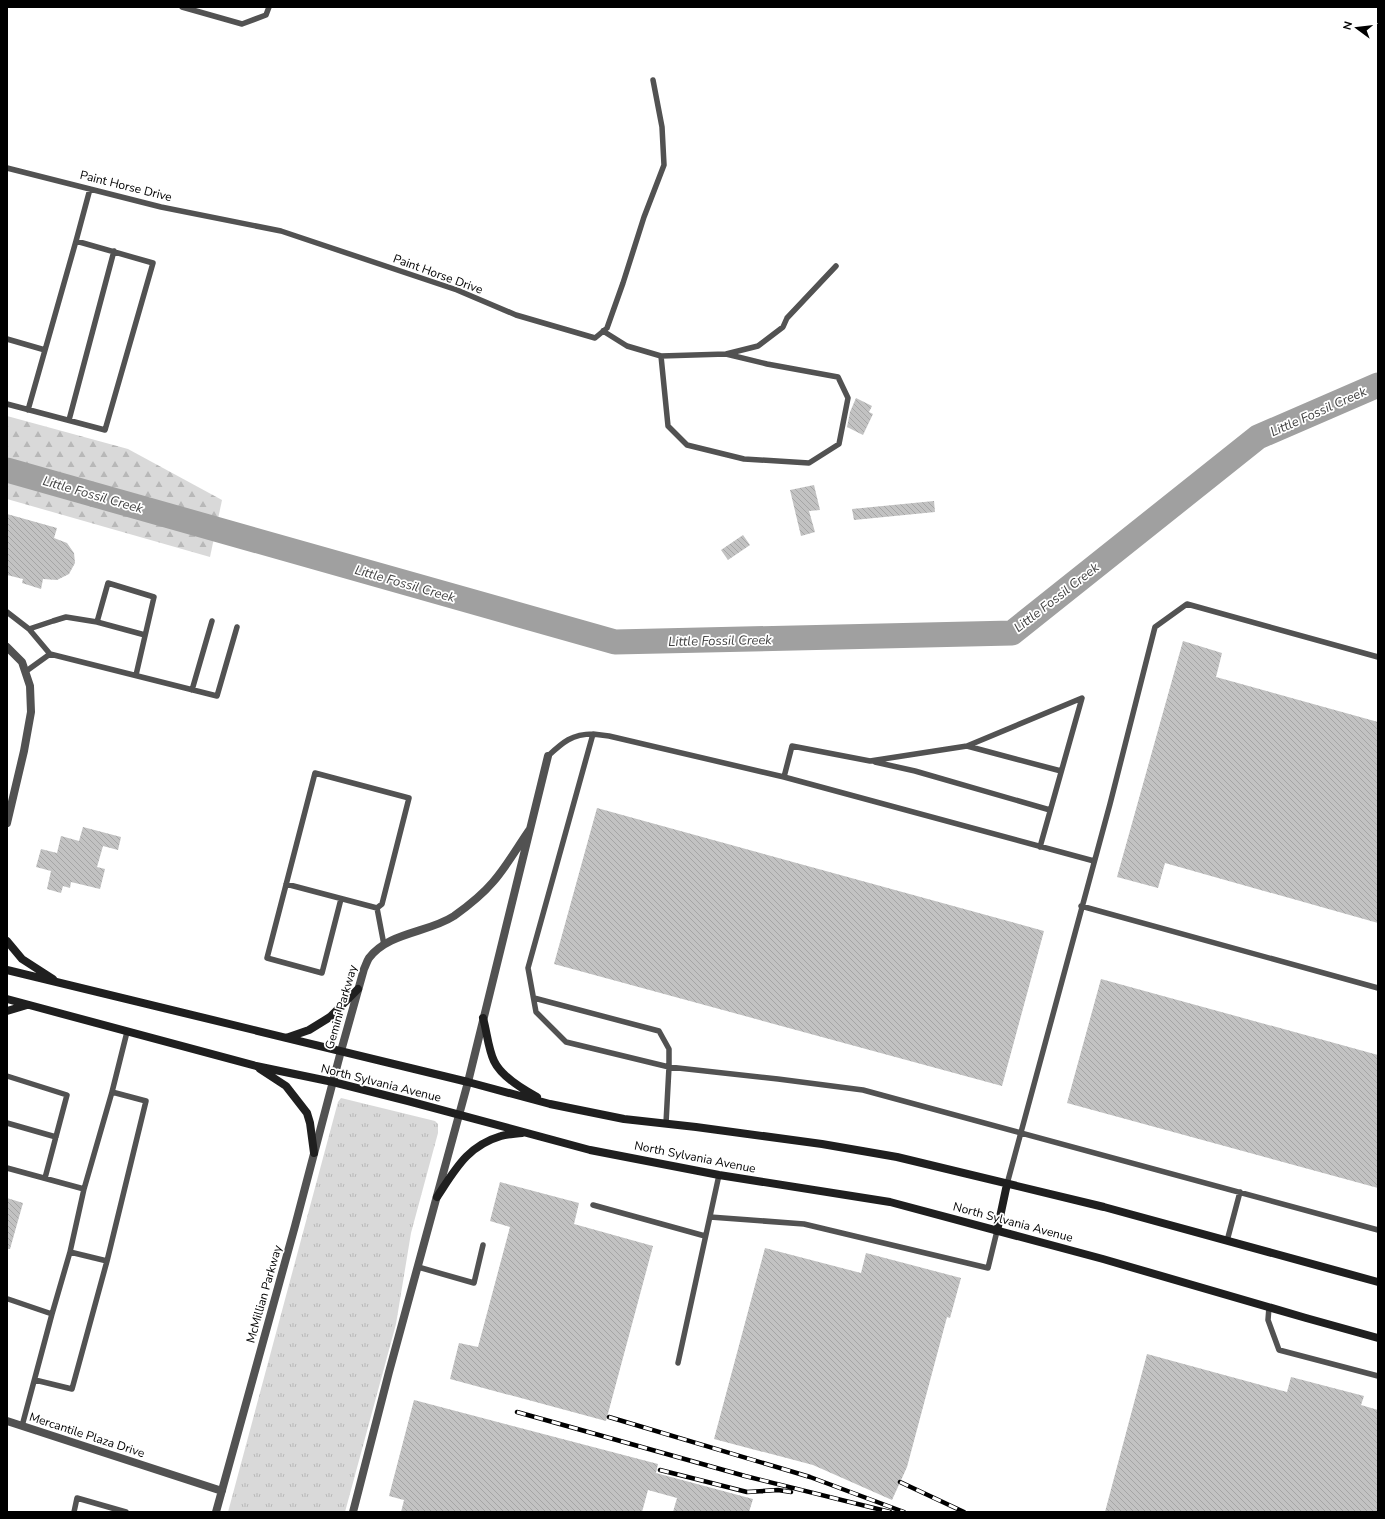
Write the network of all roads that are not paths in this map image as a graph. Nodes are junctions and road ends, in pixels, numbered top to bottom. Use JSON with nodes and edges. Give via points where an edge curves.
{"nodes":[{"id":1,"x":182,"y":7,"type":"edge"},
{"id":2,"x":269,"y":7,"type":"edge"},
{"id":3,"x":653,"y":80,"type":"dead end"},
{"id":4,"x":7,"y":168,"type":"edge"},
{"id":5,"x":90,"y":189,"type":"junction"},
{"id":6,"x":76,"y":241,"type":"junction"},
{"id":7,"x":114,"y":251,"type":"junction"},
{"id":8,"x":836,"y":266,"type":"dead end"},
{"id":9,"x":603,"y":331,"type":"junction"},
{"id":10,"x":7,"y":339,"type":"edge"},
{"id":11,"x":45,"y":350,"type":"junction"},
{"id":12,"x":726,"y":354,"type":"junction"},
{"id":13,"x":661,"y":356,"type":"junction"},
{"id":14,"x":7,"y":404,"type":"edge"},
{"id":15,"x":28,"y":410,"type":"junction"},
{"id":16,"x":69,"y":420,"type":"junction"},
{"id":17,"x":7,"y":612,"type":"edge"},
{"id":18,"x":212,"y":621,"type":"dead end"},
{"id":19,"x":97,"y":622,"type":"junction"},
{"id":20,"x":238,"y":628,"type":"dead end"},
{"id":21,"x":29,"y":629,"type":"junction"},
{"id":22,"x":145,"y":635,"type":"junction"},
{"id":23,"x":7,"y":647,"type":"edge"},
{"id":24,"x":50,"y":654,"type":"junction"},
{"id":25,"x":1378,"y":658,"type":"edge"},
{"id":26,"x":25,"y":672,"type":"junction"},
{"id":27,"x":136,"y":675,"type":"junction"},
{"id":28,"x":192,"y":690,"type":"junction"},
{"id":29,"x":594,"y":734,"type":"junction"},
{"id":30,"x":967,"y":746,"type":"junction"},
{"id":31,"x":548,"y":756,"type":"joint"},
{"id":32,"x":870,"y":761,"type":"junction"},
{"id":33,"x":1061,"y":771,"type":"junction"},
{"id":34,"x":784,"y":777,"type":"junction"},
{"id":35,"x":1050,"y":810,"type":"junction"},
{"id":36,"x":7,"y":822,"type":"edge"},
{"id":37,"x":530,"y":829,"type":"junction"},
{"id":38,"x":1040,"y":847,"type":"junction"},
{"id":39,"x":1094,"y":861,"type":"junction"},
{"id":40,"x":286,"y":884,"type":"junction"},
{"id":41,"x":341,"y":899,"type":"junction"},
{"id":42,"x":1082,"y":906,"type":"junction"},
{"id":43,"x":377,"y":908,"type":"junction"},
{"id":44,"x":7,"y":941,"type":"edge"},
{"id":45,"x":384,"y":945,"type":"junction"},
{"id":46,"x":7,"y":970,"type":"edge"},
{"id":47,"x":58,"y":983,"type":"junction"},
{"id":48,"x":1378,"y":988,"type":"edge"},
{"id":49,"x":358,"y":989,"type":"junction"},
{"id":50,"x":534,"y":998,"type":"junction"},
{"id":51,"x":7,"y":999,"type":"edge"},
{"id":52,"x":27,"y":1005,"type":"junction"},
{"id":53,"x":7,"y":1011,"type":"edge"},
{"id":54,"x":483,"y":1018,"type":"junction"},
{"id":55,"x":127,"y":1032,"type":"junction"},
{"id":56,"x":286,"y":1038,"type":"junction"},
{"id":57,"x":341,"y":1051,"type":"junction"},
{"id":58,"x":256,"y":1066,"type":"junction"},
{"id":59,"x":669,"y":1066,"type":"junction"},
{"id":60,"x":7,"y":1076,"type":"edge"},
{"id":61,"x":333,"y":1082,"type":"junction"},
{"id":62,"x":468,"y":1082,"type":"junction"},
{"id":63,"x":112,"y":1092,"type":"junction"},
{"id":64,"x":550,"y":1104,"type":"junction"},
{"id":65,"x":459,"y":1115,"type":"junction"},
{"id":66,"x":7,"y":1123,"type":"edge"},
{"id":67,"x":666,"y":1123,"type":"junction"},
{"id":68,"x":528,"y":1132,"type":"junction"},
{"id":69,"x":1021,"y":1132,"type":"junction"},
{"id":70,"x":56,"y":1137,"type":"junction"},
{"id":71,"x":314,"y":1153,"type":"junction"},
{"id":72,"x":7,"y":1168,"type":"edge"},
{"id":73,"x":719,"y":1175,"type":"junction"},
{"id":74,"x":45,"y":1178,"type":"junction"},
{"id":75,"x":1007,"y":1184,"type":"junction"},
{"id":76,"x":84,"y":1189,"type":"junction"},
{"id":77,"x":1240,"y":1192,"type":"junction"},
{"id":78,"x":437,"y":1197,"type":"junction"},
{"id":79,"x":593,"y":1205,"type":"dead end"},
{"id":80,"x":710,"y":1217,"type":"junction"},
{"id":81,"x":1378,"y":1230,"type":"edge"},
{"id":82,"x":997,"y":1231,"type":"junction"},
{"id":83,"x":706,"y":1236,"type":"junction"},
{"id":84,"x":1227,"y":1241,"type":"junction"},
{"id":85,"x":483,"y":1246,"type":"dead end"},
{"id":86,"x":70,"y":1252,"type":"junction"},
{"id":87,"x":107,"y":1261,"type":"junction"},
{"id":88,"x":418,"y":1268,"type":"junction"},
{"id":89,"x":1378,"y":1282,"type":"edge"},
{"id":90,"x":7,"y":1300,"type":"edge"},
{"id":91,"x":1269,"y":1308,"type":"junction"},
{"id":92,"x":52,"y":1314,"type":"junction"},
{"id":93,"x":1378,"y":1338,"type":"edge"},
{"id":94,"x":678,"y":1363,"type":"dead end"},
{"id":95,"x":1378,"y":1376,"type":"edge"},
{"id":96,"x":35,"y":1380,"type":"junction"},
{"id":97,"x":7,"y":1422,"type":"edge"},
{"id":98,"x":22,"y":1426,"type":"junction"},
{"id":99,"x":222,"y":1491,"type":"junction"},
{"id":100,"x":74,"y":1512,"type":"edge"},
{"id":101,"x":126,"y":1512,"type":"edge"},
{"id":102,"x":216,"y":1512,"type":"edge"},
{"id":103,"x":353,"y":1512,"type":"edge"}],
"edges":[{"from":1,"to":2,"type":"lane","via":[[242,24],[266,15]]},
{"from":3,"to":9,"type":"lane","via":[[662,127],[664,165],[607,328]]},
{"from":4,"to":5,"type":"lane","name":"Paint Horse Drive"},
{"from":5,"to":6,"type":"lane"},
{"from":5,"to":9,"type":"lane","name":"Paint Horse Drive","via":[[161,207],[281,231],[457,290],[516,315],[595,338]]},
{"from":6,"to":7,"type":"lane"},
{"from":6,"to":11,"type":"lane"},
{"from":7,"to":16,"type":"lane"},
{"from":7,"to":16,"type":"lane","via":[[153,263],[105,430]]},
{"from":8,"to":12,"type":"lane","via":[[787,318],[783,327],[758,346]]},
{"from":9,"to":13,"type":"lane","via":[[627,346]]},
{"from":10,"to":11,"type":"lane"},
{"from":11,"to":15,"type":"lane"},
{"from":12,"to":13,"type":"lane"},
{"from":12,"to":13,"type":"lane","via":[[838,377],[848,398],[839,444],[809,463],[744,459],[687,445],[668,426]]},
{"from":14,"to":15,"type":"lane"},
{"from":15,"to":16,"type":"lane"},
{"from":17,"to":21,"type":"lane"},
{"from":18,"to":28,"type":"lane"},
{"from":19,"to":21,"type":"lane","via":[[66,617]]},
{"from":19,"to":22,"type":"lane"},
{"from":19,"to":22,"type":"lane","via":[[108,583],[154,597]]},
{"from":20,"to":28,"type":"lane","via":[[217,696]]},
{"from":21,"to":24,"type":"lane"},
{"from":22,"to":27,"type":"lane"},
{"from":23,"to":26,"type":"street","via":[[22,662]]},
{"from":24,"to":26,"type":"lane"},
{"from":24,"to":27,"type":"lane"},
{"from":25,"to":39,"type":"lane","via":[[1187,604],[1155,627]]},
{"from":26,"to":36,"type":"street","via":[[30,686],[31,712]]},
{"from":27,"to":28,"type":"lane"},
{"from":29,"to":31,"type":"lane","via":[[584,734],[565,740]]},
{"from":29,"to":34,"type":"lane"},
{"from":29,"to":50,"type":"lane","via":[[528,968]]},
{"from":30,"to":32,"type":"lane"},
{"from":30,"to":33,"type":"lane"},
{"from":30,"to":33,"type":"lane","via":[[1082,698]]},
{"from":31,"to":37,"type":"street","name":"Gemini Parkway"},
{"from":32,"to":34,"type":"lane","via":[[792,746]]},
{"from":32,"to":35,"type":"lane","via":[[915,771]]},
{"from":33,"to":35,"type":"lane"},
{"from":34,"to":38,"type":"lane"},
{"from":35,"to":38,"type":"lane"},
{"from":37,"to":45,"type":"street","name":"Gemini Parkway","via":[[493,882],[472,902],[452,917]]},
{"from":37,"to":54,"type":"street","name":"Gemini Parkway"},
{"from":38,"to":39,"type":"lane"},
{"from":39,"to":42,"type":"lane"},
{"from":40,"to":41,"type":"lane"},
{"from":40,"to":41,"type":"lane","via":[[267,958],[322,972]]},
{"from":40,"to":43,"type":"lane","via":[[315,773],[409,798],[382,904]]},
{"from":41,"to":43,"type":"lane"},
{"from":42,"to":48,"type":"lane"},
{"from":42,"to":69,"type":"lane"},
{"from":43,"to":45,"type":"lane"},
{"from":44,"to":47,"type":"main road","via":[[22,959]]},
{"from":45,"to":49,"type":"street","name":"Gemini Parkway","via":[[369,958]]},
{"from":46,"to":47,"type":"main road","name":"North Sylvania Avenue"},
{"from":47,"to":56,"type":"main road","name":"North Sylvania Avenue"},
{"from":49,"to":56,"type":"main road","via":[[330,1017],[309,1030]]},
{"from":49,"to":57,"type":"street","name":"Gemini Parkway"},
{"from":50,"to":59,"type":"lane","via":[[536,1012],[566,1042]]},
{"from":50,"to":59,"type":"lane","via":[[659,1031],[669,1049]]},
{"from":51,"to":52,"type":"main road","name":"North Sylvania Avenue"},
{"from":52,"to":53,"type":"main road"},
{"from":52,"to":55,"type":"main road","name":"North Sylvania Avenue"},
{"from":54,"to":62,"type":"street","name":"Gemini Parkway"},
{"from":54,"to":64,"type":"main road","via":[[494,1062],[507,1077],[526,1092]]},
{"from":55,"to":58,"type":"main road","name":"North Sylvania Avenue"},
{"from":55,"to":63,"type":"lane"},
{"from":56,"to":57,"type":"main road","name":"North Sylvania Avenue"},
{"from":57,"to":61,"type":"street","name":"Gemini Parkway"},
{"from":57,"to":62,"type":"main road","name":"North Sylvania Avenue"},
{"from":58,"to":61,"type":"main road","name":"North Sylvania Avenue"},
{"from":58,"to":71,"type":"main road","via":[[286,1086],[307,1113]]},
{"from":59,"to":67,"type":"lane"},
{"from":59,"to":69,"type":"lane","via":[[863,1090]]},
{"from":60,"to":70,"type":"lane","via":[[67,1095]]},
{"from":61,"to":65,"type":"main road","name":"North Sylvania Avenue"},
{"from":61,"to":71,"type":"street","name":"McMillian Parkway"},
{"from":62,"to":64,"type":"main road","name":"North Sylvania Avenue"},
{"from":62,"to":65,"type":"street","name":"Gemini Parkway"},
{"from":63,"to":76,"type":"lane"},
{"from":63,"to":87,"type":"lane","via":[[146,1102]]},
{"from":64,"to":67,"type":"main road","name":"North Sylvania Avenue","via":[[624,1119]]},
{"from":65,"to":68,"type":"main road","name":"North Sylvania Avenue"},
{"from":65,"to":78,"type":"street"},
{"from":66,"to":70,"type":"lane"},
{"from":67,"to":75,"type":"main road","name":"North Sylvania Avenue","via":[[897,1157]]},
{"from":68,"to":73,"type":"main road","name":"North Sylvania Avenue","via":[[590,1150]]},
{"from":68,"to":78,"type":"main road","via":[[501,1136],[476,1147],[462,1160]]},
{"from":69,"to":75,"type":"lane"},
{"from":69,"to":77,"type":"lane"},
{"from":70,"to":74,"type":"lane"},
{"from":71,"to":99,"type":"street","name":"McMillian Parkway"},
{"from":72,"to":74,"type":"lane"},
{"from":73,"to":80,"type":"lane"},
{"from":73,"to":82,"type":"main road","name":"North Sylvania Avenue","via":[[890,1202]]},
{"from":74,"to":76,"type":"lane"},
{"from":75,"to":82,"type":"main road"},
{"from":75,"to":84,"type":"main road","name":"North Sylvania Avenue"},
{"from":76,"to":86,"type":"lane"},
{"from":77,"to":81,"type":"lane"},
{"from":77,"to":84,"type":"lane"},
{"from":78,"to":88,"type":"street"},
{"from":79,"to":83,"type":"lane"},
{"from":80,"to":82,"type":"lane","via":[[804,1224],[988,1268]]},
{"from":80,"to":83,"type":"lane"},
{"from":82,"to":91,"type":"main road","name":"North Sylvania Avenue"},
{"from":83,"to":94,"type":"lane"},
{"from":84,"to":89,"type":"main road","name":"North Sylvania Avenue"},
{"from":85,"to":88,"type":"lane","via":[[474,1283]]},
{"from":86,"to":87,"type":"lane"},
{"from":86,"to":92,"type":"lane"},
{"from":87,"to":96,"type":"lane","via":[[72,1389]]},
{"from":88,"to":103,"type":"street"},
{"from":90,"to":92,"type":"lane"},
{"from":91,"to":93,"type":"main road","name":"North Sylvania Avenue"},
{"from":91,"to":95,"type":"lane","via":[[1268,1320],[1279,1350]]},
{"from":92,"to":96,"type":"lane"},
{"from":96,"to":98,"type":"lane"},
{"from":97,"to":98,"type":"street","name":"Mercantile Plaza Drive"},
{"from":98,"to":99,"type":"street","name":"Mercantile Plaza Drive"},
{"from":99,"to":102,"type":"street","name":"McMillian Parkway"},
{"from":100,"to":101,"type":"lane","via":[[77,1498]]}]}
